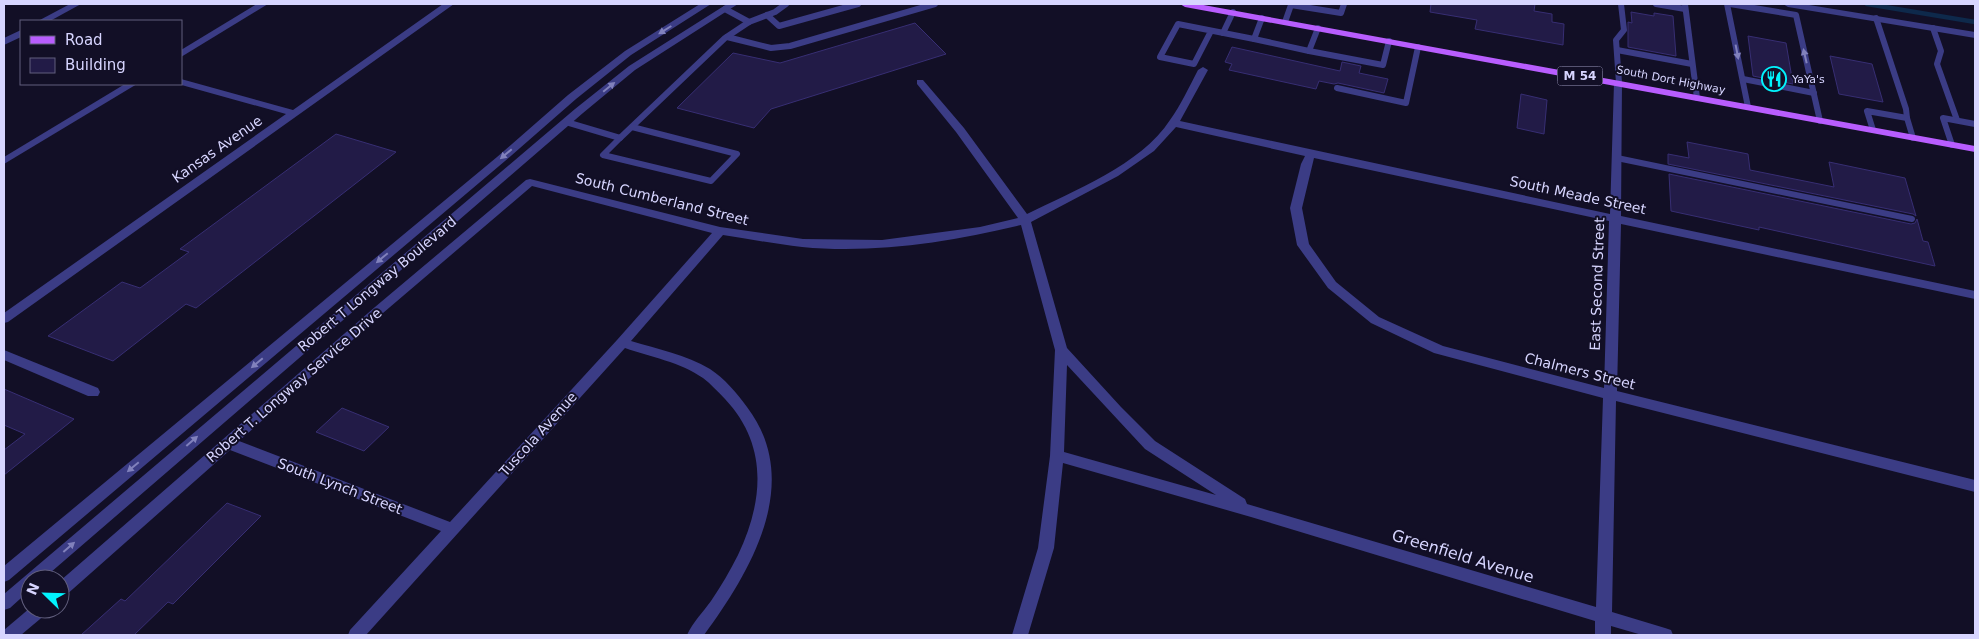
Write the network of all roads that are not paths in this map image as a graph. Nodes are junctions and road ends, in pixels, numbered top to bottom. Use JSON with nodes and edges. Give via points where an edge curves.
{"nodes":[{"id":1,"x":76,"y":4,"type":"edge"},
{"id":2,"x":263,"y":4,"type":"edge"},
{"id":3,"x":449,"y":4,"type":"edge"},
{"id":4,"x":706,"y":4,"type":"edge"},
{"id":5,"x":786,"y":4,"type":"edge"},
{"id":6,"x":858,"y":4,"type":"edge"},
{"id":7,"x":935,"y":4,"type":"edge"},
{"id":8,"x":1185,"y":4,"type":"edge"},
{"id":9,"x":1289,"y":4,"type":"edge"},
{"id":10,"x":1344,"y":4,"type":"edge"},
{"id":11,"x":1621,"y":4,"type":"edge"},
{"id":12,"x":1656,"y":4,"type":"edge"},
{"id":13,"x":1729,"y":4,"type":"edge"},
{"id":14,"x":1788,"y":4,"type":"edge"},
{"id":15,"x":1685,"y":6,"type":"edge"},
{"id":16,"x":729,"y":7,"type":"edge"},
{"id":17,"x":1233,"y":12,"type":"junction"},
{"id":18,"x":767,"y":15,"type":"junction"},
{"id":19,"x":1262,"y":18,"type":"junction"},
{"id":20,"x":1876,"y":18,"type":"junction"},
{"id":21,"x":45,"y":20,"type":"edge"},
{"id":22,"x":749,"y":22,"type":"junction"},
{"id":23,"x":1285,"y":22,"type":"junction"},
{"id":24,"x":1318,"y":28,"type":"junction"},
{"id":25,"x":1934,"y":28,"type":"junction"},
{"id":26,"x":1211,"y":31,"type":"junction"},
{"id":27,"x":1223,"y":33,"type":"junction"},
{"id":28,"x":1975,"y":35,"type":"edge"},
{"id":29,"x":15,"y":36,"type":"edge"},
{"id":30,"x":727,"y":37,"type":"junction"},
{"id":31,"x":1254,"y":40,"type":"junction"},
{"id":32,"x":1389,"y":41,"type":"junction"},
{"id":33,"x":4,"y":42,"type":"edge"},
{"id":34,"x":1418,"y":46,"type":"junction"},
{"id":35,"x":1617,"y":50,"type":"junction"},
{"id":36,"x":1309,"y":51,"type":"junction"},
{"id":37,"x":182,"y":53,"type":"edge"},
{"id":38,"x":1692,"y":64,"type":"junction"},
{"id":39,"x":1203,"y":70,"type":"dead end"},
{"id":40,"x":1743,"y":79,"type":"junction"},
{"id":41,"x":182,"y":82,"type":"edge"},
{"id":42,"x":920,"y":82,"type":"dead end"},
{"id":43,"x":1619,"y":83,"type":"junction"},
{"id":44,"x":130,"y":85,"type":"edge"},
{"id":45,"x":1337,"y":88,"type":"dead end"},
{"id":46,"x":1814,"y":93,"type":"junction"},
{"id":47,"x":1697,"y":98,"type":"junction"},
{"id":48,"x":1748,"y":107,"type":"junction"},
{"id":49,"x":294,"y":113,"type":"junction"},
{"id":50,"x":1907,"y":118,"type":"junction"},
{"id":51,"x":569,"y":120,"type":"junction"},
{"id":52,"x":1957,"y":120,"type":"junction"},
{"id":53,"x":1820,"y":121,"type":"junction"},
{"id":54,"x":544,"y":122,"type":"junction"},
{"id":55,"x":1174,"y":123,"type":"junction"},
{"id":56,"x":1975,"y":124,"type":"edge"},
{"id":57,"x":632,"y":127,"type":"junction"},
{"id":58,"x":1873,"y":130,"type":"junction"},
{"id":59,"x":620,"y":138,"type":"junction"},
{"id":60,"x":1913,"y":138,"type":"junction"},
{"id":61,"x":1952,"y":145,"type":"junction"},
{"id":62,"x":1975,"y":150,"type":"edge"},
{"id":63,"x":1311,"y":154,"type":"junction"},
{"id":64,"x":1617,"y":158,"type":"junction"},
{"id":65,"x":4,"y":162,"type":"edge"},
{"id":66,"x":530,"y":182,"type":"joint"},
{"id":67,"x":1614,"y":218,"type":"junction"},
{"id":68,"x":1912,"y":219,"type":"dead end"},
{"id":69,"x":1025,"y":220,"type":"junction"},
{"id":70,"x":720,"y":231,"type":"junction"},
{"id":71,"x":1975,"y":295,"type":"edge"},
{"id":72,"x":4,"y":319,"type":"edge"},
{"id":73,"x":622,"y":343,"type":"junction"},
{"id":74,"x":1061,"y":350,"type":"junction"},
{"id":75,"x":4,"y":355,"type":"edge"},
{"id":76,"x":93,"y":392,"type":"dead end"},
{"id":77,"x":1609,"y":394,"type":"junction"},
{"id":78,"x":228,"y":443,"type":"junction"},
{"id":79,"x":1058,"y":456,"type":"junction"},
{"id":80,"x":1975,"y":486,"type":"edge"},
{"id":81,"x":1251,"y":510,"type":"junction"},
{"id":82,"x":452,"y":529,"type":"junction"},
{"id":83,"x":44,"y":569,"type":"edge"},
{"id":84,"x":4,"y":575,"type":"edge"},
{"id":85,"x":70,"y":582,"type":"edge"},
{"id":86,"x":20,"y":589,"type":"edge"},
{"id":87,"x":4,"y":603,"type":"edge"},
{"id":88,"x":1604,"y":617,"type":"junction"},
{"id":89,"x":28,"y":619,"type":"edge"},
{"id":90,"x":10,"y":635,"type":"edge"},
{"id":91,"x":356,"y":635,"type":"edge"},
{"id":92,"x":695,"y":635,"type":"edge"},
{"id":93,"x":1020,"y":635,"type":"edge"},
{"id":94,"x":1603,"y":635,"type":"edge"},
{"id":95,"x":1664,"y":635,"type":"edge"}],
"edges":[{"from":1,"to":21,"type":"street"},
{"from":2,"to":37,"type":"street"},
{"from":3,"to":49,"type":"street","name":"Kansas Avenue"},
{"from":4,"to":54,"type":"street","name":"Robert T Longway Boulevard","one_way":true,"via":[[628,53]]},
{"from":5,"to":18,"type":"lane"},
{"from":6,"to":18,"type":"lane","via":[[779,26]]},
{"from":7,"to":30,"type":"lane","via":[[790,46],[771,48]]},
{"from":8,"to":17,"type":"main road","name":"South Dort Highway","number":"M 54"},
{"from":9,"to":10,"type":"lane","via":[[1342,13]]},
{"from":9,"to":23,"type":"lane"},
{"from":11,"to":35,"type":"lane","via":[[1624,30],[1616,40]]},
{"from":12,"to":15,"type":"lane"},
{"from":13,"to":40,"type":"lane","one_way":true},
{"from":46,"to":13,"type":"lane","one_way":true,"via":[[1796,15]]},
{"from":14,"to":20,"type":"street"},
{"from":15,"to":38,"type":"lane"},
{"from":16,"to":22,"type":"lane"},
{"from":51,"to":16,"type":"street","name":"Robert T Longway Boulevard","one_way":true,"via":[[632,68]]},
{"from":17,"to":19,"type":"main road","name":"South Dort Highway","number":"M 54"},
{"from":17,"to":27,"type":"lane"},
{"from":18,"to":22,"type":"lane"},
{"from":19,"to":23,"type":"main road","name":"South Dort Highway","number":"M 54"},
{"from":19,"to":31,"type":"lane"},
{"from":20,"to":25,"type":"street"},
{"from":20,"to":50,"type":"lane"},
{"from":22,"to":30,"type":"lane"},
{"from":23,"to":24,"type":"main road","name":"South Dort Highway","number":"M 54"},
{"from":24,"to":32,"type":"main road","name":"South Dort Highway","number":"M 54"},
{"from":24,"to":36,"type":"lane"},
{"from":25,"to":28,"type":"street"},
{"from":25,"to":52,"type":"lane","via":[[1941,51],[1937,64]]},
{"from":26,"to":26,"type":"lane","via":[[1178,24],[1160,57],[1194,64]]},
{"from":26,"to":27,"type":"lane"},
{"from":27,"to":31,"type":"lane"},
{"from":29,"to":33,"type":"street"},
{"from":30,"to":57,"type":"lane"},
{"from":31,"to":36,"type":"lane"},
{"from":32,"to":34,"type":"main road","name":"South Dort Highway","number":"M 54"},
{"from":32,"to":36,"type":"lane","via":[[1383,65]]},
{"from":34,"to":43,"type":"main road","name":"South Dort Highway","number":"M 54"},
{"from":34,"to":45,"type":"lane","via":[[1406,103]]},
{"from":35,"to":38,"type":"lane"},
{"from":35,"to":43,"type":"lane"},
{"from":38,"to":47,"type":"lane"},
{"from":39,"to":55,"type":"street","name":"South Cumberland Street"},
{"from":40,"to":46,"type":"lane"},
{"from":40,"to":48,"type":"lane"},
{"from":41,"to":49,"type":"street"},
{"from":42,"to":69,"type":"street","via":[[960,130]]},
{"from":43,"to":47,"type":"main road","name":"South Dort Highway","number":"M 54"},
{"from":43,"to":64,"type":"street","name":"East Second Street"},
{"from":44,"to":65,"type":"street"},
{"from":46,"to":53,"type":"lane"},
{"from":47,"to":48,"type":"main road","name":"South Dort Highway","number":"M 54"},
{"from":48,"to":53,"type":"main road","name":"South Dort Highway","number":"M 54"},
{"from":49,"to":72,"type":"street","name":"Kansas Avenue"},
{"from":50,"to":58,"type":"lane","via":[[1868,111]]},
{"from":50,"to":60,"type":"lane"},
{"from":51,"to":54,"type":"street","via":[[557,118]]},
{"from":51,"to":59,"type":"lane"},
{"from":83,"to":51,"type":"street","name":"Robert T Longway Boulevard","one_way":true},
{"from":52,"to":56,"type":"lane"},
{"from":52,"to":61,"type":"lane","via":[[1942,118]]},
{"from":53,"to":58,"type":"main road","name":"South Dort Highway","number":"M 54"},
{"from":54,"to":84,"type":"street","name":"Robert T Longway Boulevard","one_way":true},
{"from":55,"to":63,"type":"street","name":"South Meade Street"},
{"from":55,"to":69,"type":"street","name":"South Cumberland Street","via":[[1150,149],[1114,174]]},
{"from":57,"to":59,"type":"lane"},
{"from":57,"to":59,"type":"lane","via":[[738,154],[711,181],[603,155]]},
{"from":58,"to":60,"type":"main road","name":"South Dort Highway","number":"M 54"},
{"from":60,"to":61,"type":"main road","name":"South Dort Highway","number":"M 54"},
{"from":61,"to":62,"type":"main road","name":"South Dort Highway","number":"M 54"},
{"from":63,"to":67,"type":"street","name":"South Meade Street"},
{"from":63,"to":77,"type":"street","name":"Chalmers Street","via":[[1296,208],[1303,246],[1332,285],[1375,320],[1439,350]]},
{"from":64,"to":67,"type":"street","name":"East Second Street"},
{"from":64,"to":68,"type":"lane"},
{"from":66,"to":70,"type":"street","name":"South Cumberland Street"},
{"from":66,"to":78,"type":"street","name":"Robert T. Longway Service Drive"},
{"from":67,"to":71,"type":"street","name":"South Meade Street"},
{"from":67,"to":77,"type":"street","name":"East Second Street"},
{"from":69,"to":70,"type":"street","name":"South Cumberland Street","via":[[980,231],[882,244],[802,244]]},
{"from":69,"to":74,"type":"street"},
{"from":70,"to":73,"type":"street","name":"Tuscola Avenue"},
{"from":73,"to":82,"type":"street","name":"Tuscola Avenue"},
{"from":73,"to":92,"type":"street","via":[[680,361],[707,374],[746,413],[762,443],[767,469],[760,515],[733,580]]},
{"from":74,"to":79,"type":"street"},
{"from":74,"to":81,"type":"street","name":"Greenfield Avenue","via":[[1150,444]]},
{"from":75,"to":76,"type":"street"},
{"from":77,"to":80,"type":"street","name":"Chalmers Street"},
{"from":77,"to":88,"type":"street","name":"East Second Street"},
{"from":78,"to":82,"type":"street","name":"South Lynch Street"},
{"from":78,"to":85,"type":"street","name":"Robert T. Longway Service Drive"},
{"from":79,"to":81,"type":"street","name":"Greenfield Avenue"},
{"from":79,"to":93,"type":"street","via":[[1046,548]]},
{"from":81,"to":88,"type":"street","name":"Greenfield Avenue"},
{"from":82,"to":91,"type":"street","name":"Tuscola Avenue"},
{"from":86,"to":87,"type":"street","name":"Robert T Longway Boulevard"},
{"from":88,"to":94,"type":"street","name":"East Second Street"},
{"from":88,"to":95,"type":"street","name":"Greenfield Avenue"},
{"from":89,"to":90,"type":"street"}]}
